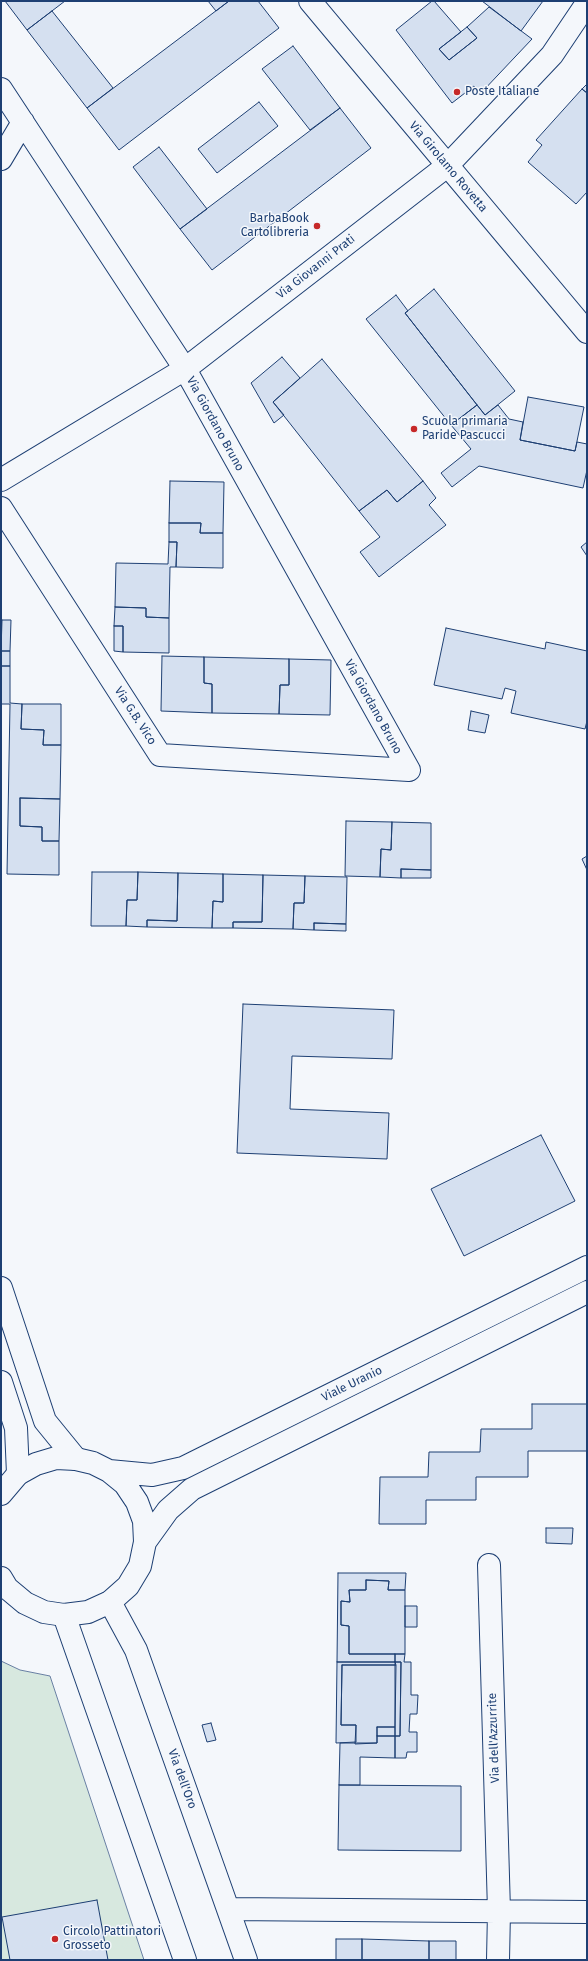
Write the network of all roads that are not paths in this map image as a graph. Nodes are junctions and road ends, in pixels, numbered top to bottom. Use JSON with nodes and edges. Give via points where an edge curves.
{"nodes":[{"id":1,"x":310,"y":1,"type":"edge"},
{"id":2,"x":587,"y":3,"type":"edge"},
{"id":3,"x":1,"y":89,"type":"edge"},
{"id":4,"x":23,"y":122,"type":"junction"},
{"id":5,"x":1,"y":159,"type":"edge"},
{"id":6,"x":447,"y":166,"type":"junction"},
{"id":7,"x":587,"y":332,"type":"edge"},
{"id":8,"x":185,"y":369,"type":"junction"},
{"id":9,"x":1,"y":480,"type":"edge"},
{"id":10,"x":1,"y":508,"type":"edge"},
{"id":11,"x":409,"y":770,"type":"joint"},
{"id":12,"x":587,"y":1267,"type":"edge"},
{"id":13,"x":1,"y":1288,"type":"edge"},
{"id":14,"x":587,"y":1292,"type":"edge"},
{"id":15,"x":1,"y":1382,"type":"edge"},
{"id":16,"x":76,"y":1458,"type":"junction"},
{"id":17,"x":109,"y":1471,"type":"junction"},
{"id":18,"x":18,"y":1474,"type":"junction"},
{"id":19,"x":1,"y":1494,"type":"edge"},
{"id":20,"x":145,"y":1542,"type":"junction"},
{"id":21,"x":489,"y":1565,"type":"dead end"},
{"id":22,"x":1,"y":1578,"type":"edge"},
{"id":23,"x":110,"y":1602,"type":"junction"},
{"id":24,"x":1,"y":1603,"type":"edge"},
{"id":25,"x":25,"y":1603,"type":"junction"},
{"id":26,"x":64,"y":1615,"type":"junction"},
{"id":27,"x":228,"y":1909,"type":"junction"},
{"id":28,"x":499,"y":1911,"type":"junction"},
{"id":29,"x":587,"y":1912,"type":"edge"},
{"id":30,"x":185,"y":1960,"type":"edge"},
{"id":31,"x":246,"y":1960,"type":"edge"},
{"id":32,"x":498,"y":1960,"type":"edge"}],
"edges":[{"from":1,"to":6,"type":"street","name":"Via Girolamo Rovetta"},
{"from":2,"to":6,"type":"street","name":"Via Giovanni Prati","via":[[552,55]]},
{"from":3,"to":4,"type":"street","name":"Via Giordano Bruno"},
{"from":4,"to":5,"type":"street"},
{"from":4,"to":8,"type":"street","name":"Via Giordano Bruno"},
{"from":6,"to":7,"type":"street","name":"Via Girolamo Rovetta"},
{"from":6,"to":8,"type":"street","name":"Via Giovanni Prati"},
{"from":8,"to":9,"type":"street","name":"Via Giovanni Prati"},
{"from":8,"to":11,"type":"street","name":"Via Giordano Bruno"},
{"from":10,"to":11,"type":"street","name":"Via G.B. Vico","via":[[160,755]]},
{"from":12,"to":17,"type":"street","name":"Viale Uranio","via":[[183,1468],[152,1475]]},
{"from":13,"to":16,"type":"street","via":[[44,1421]]},
{"from":14,"to":20,"type":"street","name":"Viale Uranio","via":[[192,1489],[168,1510]]},
{"from":15,"to":18,"type":"street","via":[[16,1428]]},
{"from":16,"to":17,"type":"street"},
{"from":16,"to":18,"type":"street","via":[[56,1458],[36,1464]]},
{"from":17,"to":20,"type":"street","via":[[125,1484],[137,1502],[144,1521]]},
{"from":18,"to":19,"type":"street"},
{"from":20,"to":23,"type":"street","via":[[140,1566],[128,1586]]},
{"from":21,"to":28,"type":"street","name":"Via dell'Azzurrite"},
{"from":22,"to":25,"type":"street","via":[[7,1588]]},
{"from":23,"to":26,"type":"street","via":[[88,1612]]},
{"from":23,"to":27,"type":"street","name":"Via dell'Oro","via":[[136,1650]]},
{"from":24,"to":25,"type":"street"},
{"from":25,"to":26,"type":"street","via":[[44,1612]]},
{"from":26,"to":30,"type":"street"},
{"from":27,"to":28,"type":"street"},
{"from":27,"to":31,"type":"street","name":"Via dell'Oro"},
{"from":28,"to":29,"type":"street"},
{"from":28,"to":32,"type":"street","name":"Via dell'Azzurrite"}]}
